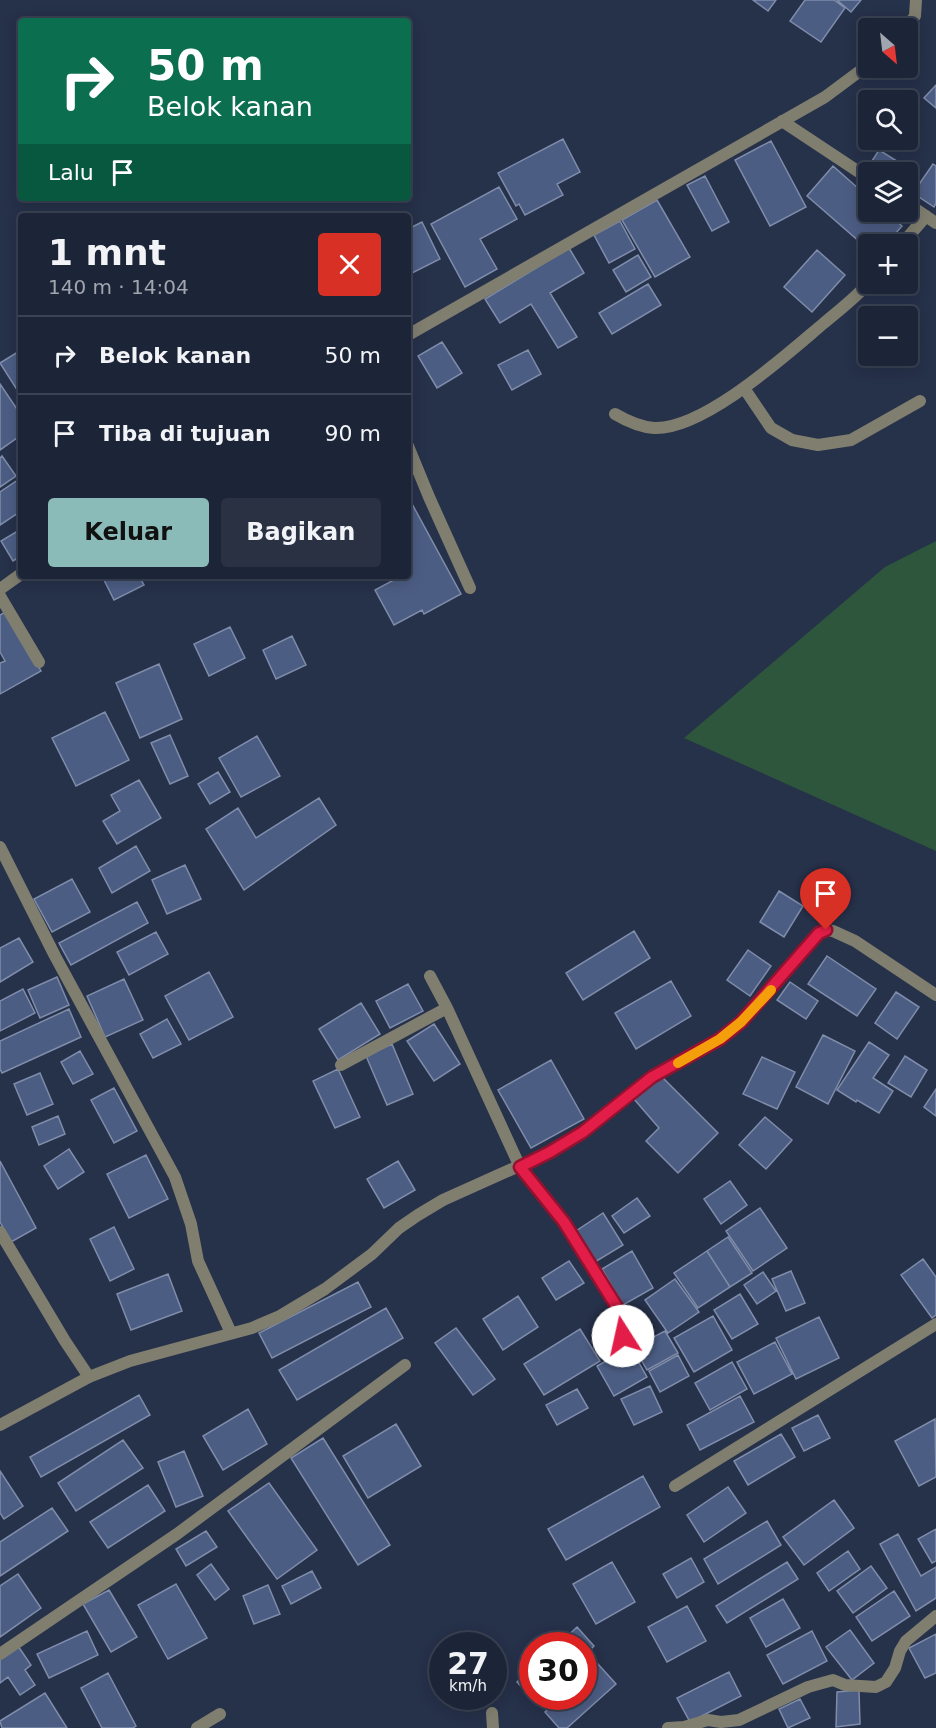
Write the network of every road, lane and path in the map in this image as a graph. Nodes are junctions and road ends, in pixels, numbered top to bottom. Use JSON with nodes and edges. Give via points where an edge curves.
{"nodes":[{"id":1,"x":916,"y":0,"type":"edge"},
{"id":2,"x":914,"y":18,"type":"edge"},
{"id":3,"x":858,"y":72,"type":"edge"},
{"id":4,"x":782,"y":121,"type":"junction"},
{"id":5,"x":858,"y":171,"type":"edge"},
{"id":6,"x":918,"y":211,"type":"edge"},
{"id":7,"x":931,"y":220,"type":"edge"},
{"id":8,"x":914,"y":234,"type":"edge"},
{"id":9,"x":858,"y":292,"type":"edge"},
{"id":10,"x":411,"y":333,"type":"edge"},
{"id":11,"x":744,"y":388,"type":"junction"},
{"id":12,"x":920,"y":401,"type":"dead end"},
{"id":13,"x":615,"y":414,"type":"dead end"},
{"id":14,"x":411,"y":453,"type":"edge"},
{"id":15,"x":18,"y":576,"type":"edge"},
{"id":16,"x":0,"y":588,"type":"edge"},
{"id":17,"x":470,"y":588,"type":"dead end"},
{"id":18,"x":0,"y":596,"type":"edge"},
{"id":19,"x":39,"y":662,"type":"dead end"},
{"id":20,"x":0,"y":847,"type":"edge"},
{"id":21,"x":430,"y":976,"type":"dead end"},
{"id":22,"x":936,"y":995,"type":"edge"},
{"id":23,"x":447,"y":1008,"type":"junction"},
{"id":24,"x":341,"y":1065,"type":"dead end"},
{"id":25,"x":520,"y":1167,"type":"junction"},
{"id":26,"x":0,"y":1232,"type":"edge"},
{"id":27,"x":936,"y":1324,"type":"edge"},
{"id":28,"x":231,"y":1333,"type":"junction"},
{"id":29,"x":611,"y":1345,"type":"dead end"},
{"id":30,"x":405,"y":1365,"type":"dead end"},
{"id":31,"x":90,"y":1377,"type":"junction"},
{"id":32,"x":0,"y":1425,"type":"edge"},
{"id":33,"x":675,"y":1486,"type":"dead end"},
{"id":34,"x":936,"y":1616,"type":"edge"},
{"id":35,"x":0,"y":1654,"type":"edge"},
{"id":36,"x":492,"y":1713,"type":"dead end"},
{"id":37,"x":220,"y":1714,"type":"dead end"},
{"id":38,"x":197,"y":1728,"type":"edge"},
{"id":39,"x":493,"y":1728,"type":"edge"},
{"id":40,"x":668,"y":1728,"type":"edge"}],
"edges":[{"from":1,"to":2,"type":"street"},
{"from":3,"to":4,"type":"street"},
{"from":4,"to":5,"type":"street"},
{"from":4,"to":10,"type":"street"},
{"from":6,"to":7,"type":"street"},
{"from":7,"to":8,"type":"street"},
{"from":9,"to":11,"type":"street"},
{"from":11,"to":12,"type":"street","via":[[771,428],[792,440],[818,445],[851,440]]},
{"from":11,"to":13,"type":"street","via":[[676,424],[654,428],[631,423]]},
{"from":14,"to":17,"type":"street"},
{"from":15,"to":16,"type":"street"},
{"from":18,"to":19,"type":"street"},
{"from":20,"to":28,"type":"street","via":[[175,1178],[191,1224],[198,1261]]},
{"from":21,"to":23,"type":"street"},
{"from":22,"to":25,"type":"street","via":[[855,941],[826,930],[819,933],[741,1022],[720,1039],[652,1077],[583,1132]]},
{"from":23,"to":24,"type":"street"},
{"from":23,"to":25,"type":"street"},
{"from":25,"to":28,"type":"street","via":[[443,1200],[399,1228],[324,1290],[280,1316]]},
{"from":25,"to":29,"type":"street","via":[[564,1222],[625,1320],[628,1329]]},
{"from":26,"to":31,"type":"street"},
{"from":27,"to":33,"type":"street"},
{"from":28,"to":31,"type":"street","via":[[130,1361]]},
{"from":30,"to":35,"type":"street","via":[[177,1534]]},
{"from":31,"to":32,"type":"street"},
{"from":34,"to":40,"type":"street","via":[[906,1641],[886,1682],[876,1687],[832,1680],[808,1687],[739,1720],[708,1720]]},
{"from":36,"to":39,"type":"street"},
{"from":37,"to":38,"type":"street"}]}
